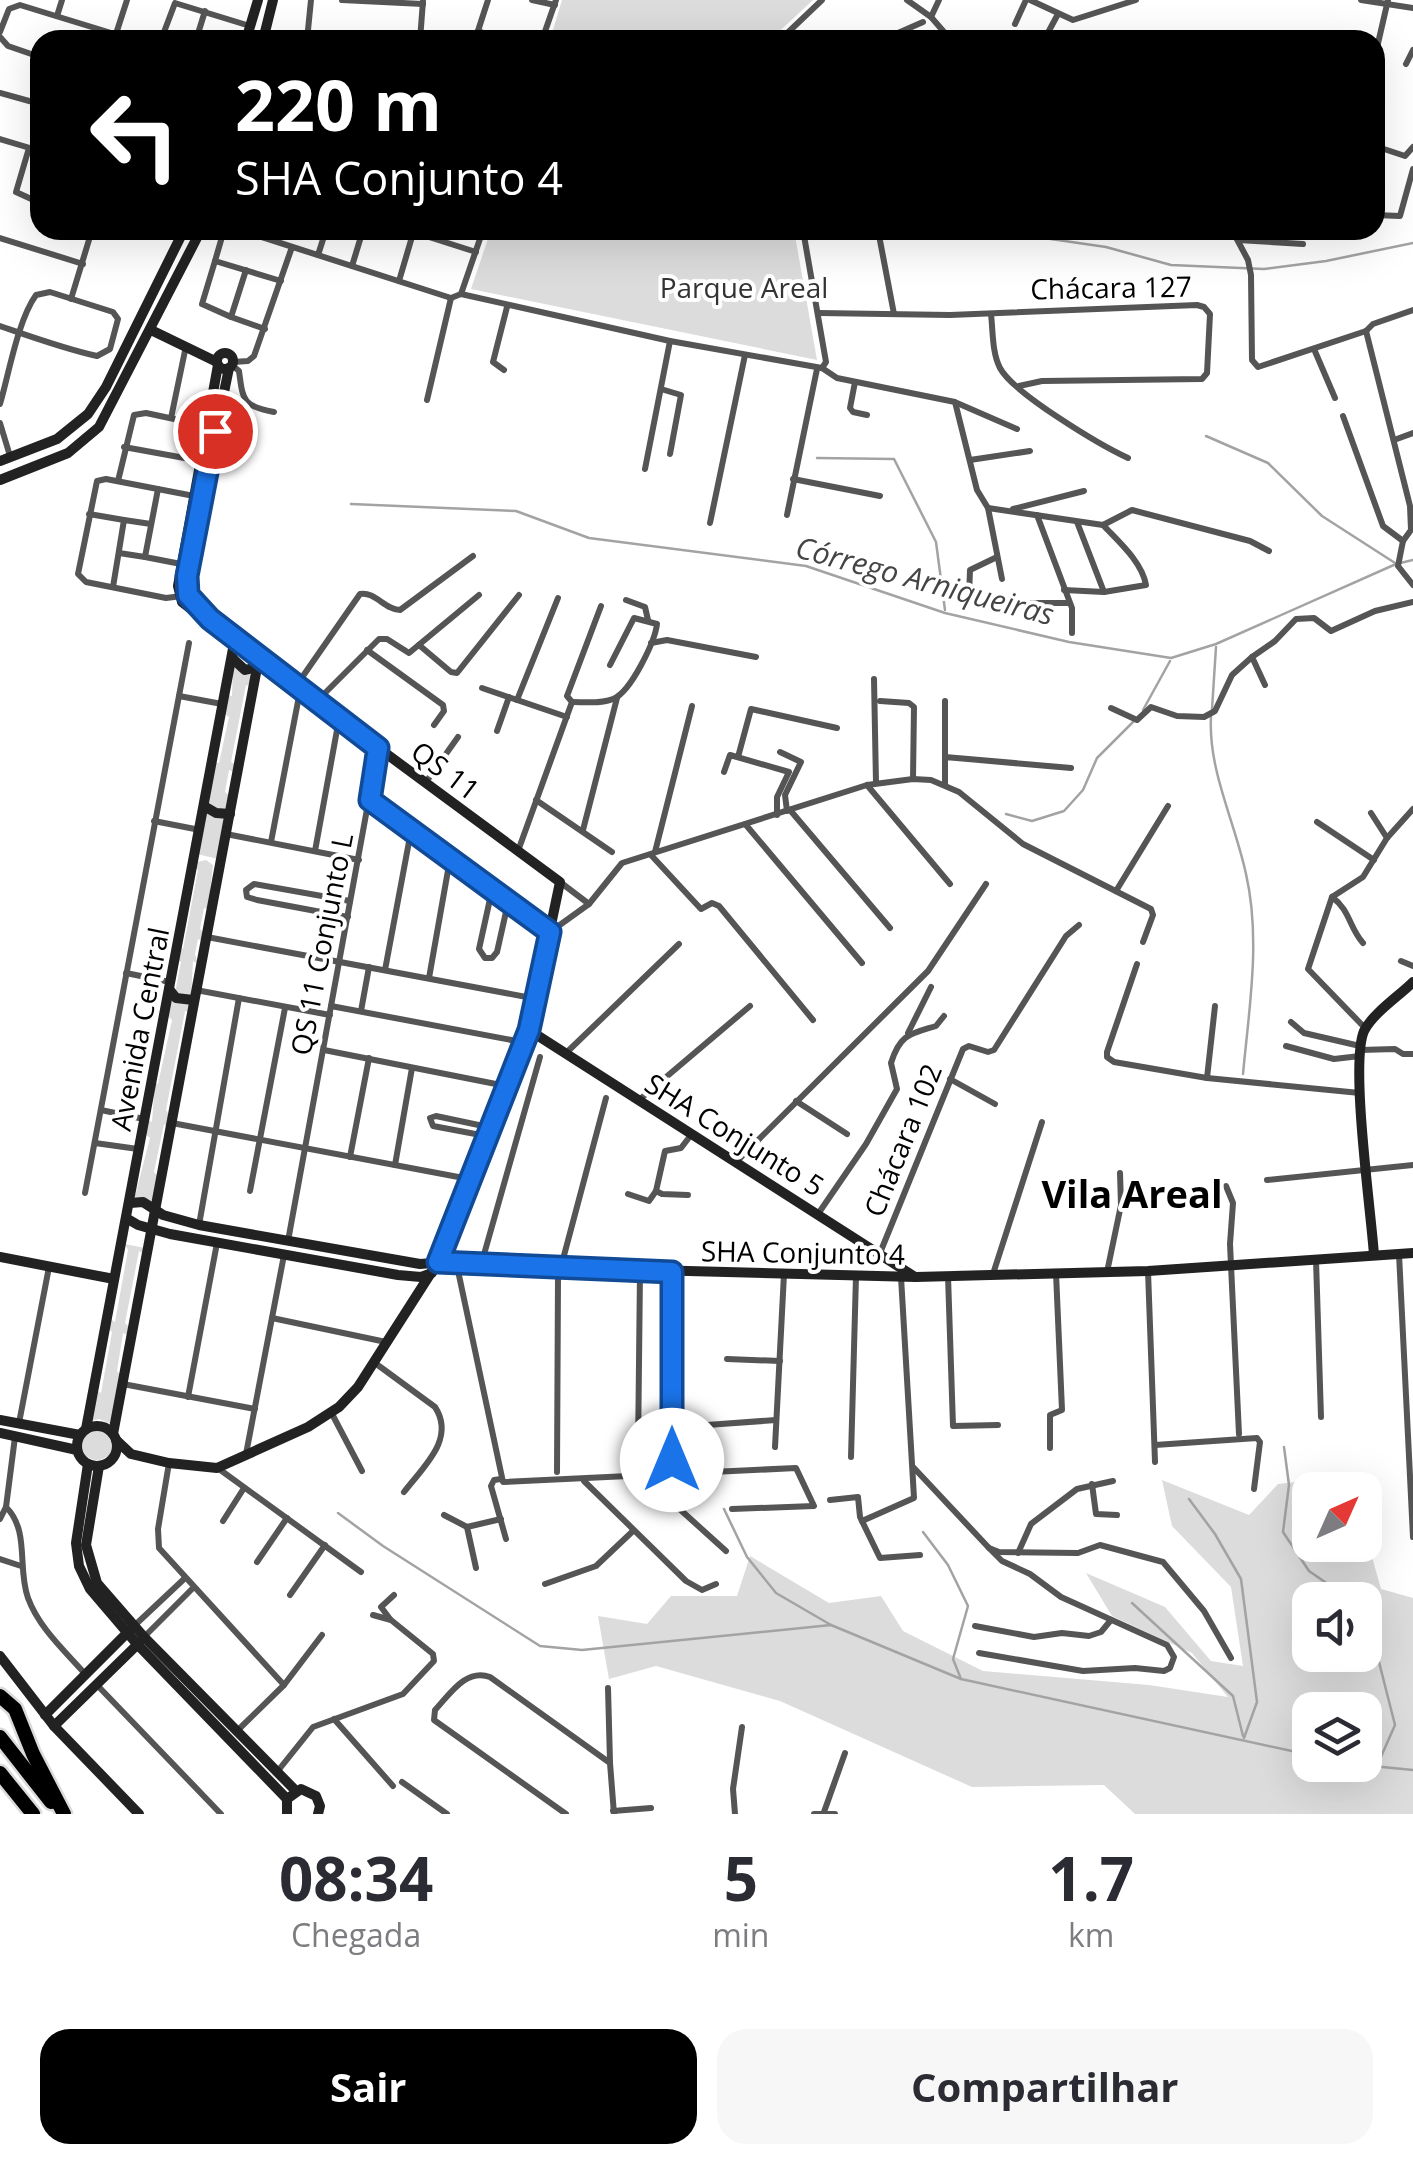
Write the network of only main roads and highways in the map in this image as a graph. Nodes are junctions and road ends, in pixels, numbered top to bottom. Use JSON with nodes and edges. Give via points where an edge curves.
{"nodes":[{"id":1,"x":0,"y":1696,"type":"edge"},
{"id":2,"x":0,"y":1737,"type":"edge"},
{"id":3,"x":0,"y":1772,"type":"edge"},
{"id":4,"x":0,"y":1790,"type":"edge"},
{"id":5,"x":24,"y":1814,"type":"edge"},
{"id":6,"x":32,"y":1814,"type":"edge"},
{"id":7,"x":62,"y":1814,"type":"edge"}],
"edges":[{"from":1,"to":7,"type":"highway","via":[[15,1709]]},
{"from":2,"to":7,"type":"highway"},
{"from":3,"to":6,"type":"highway"},
{"from":4,"to":5,"type":"highway"}]}
